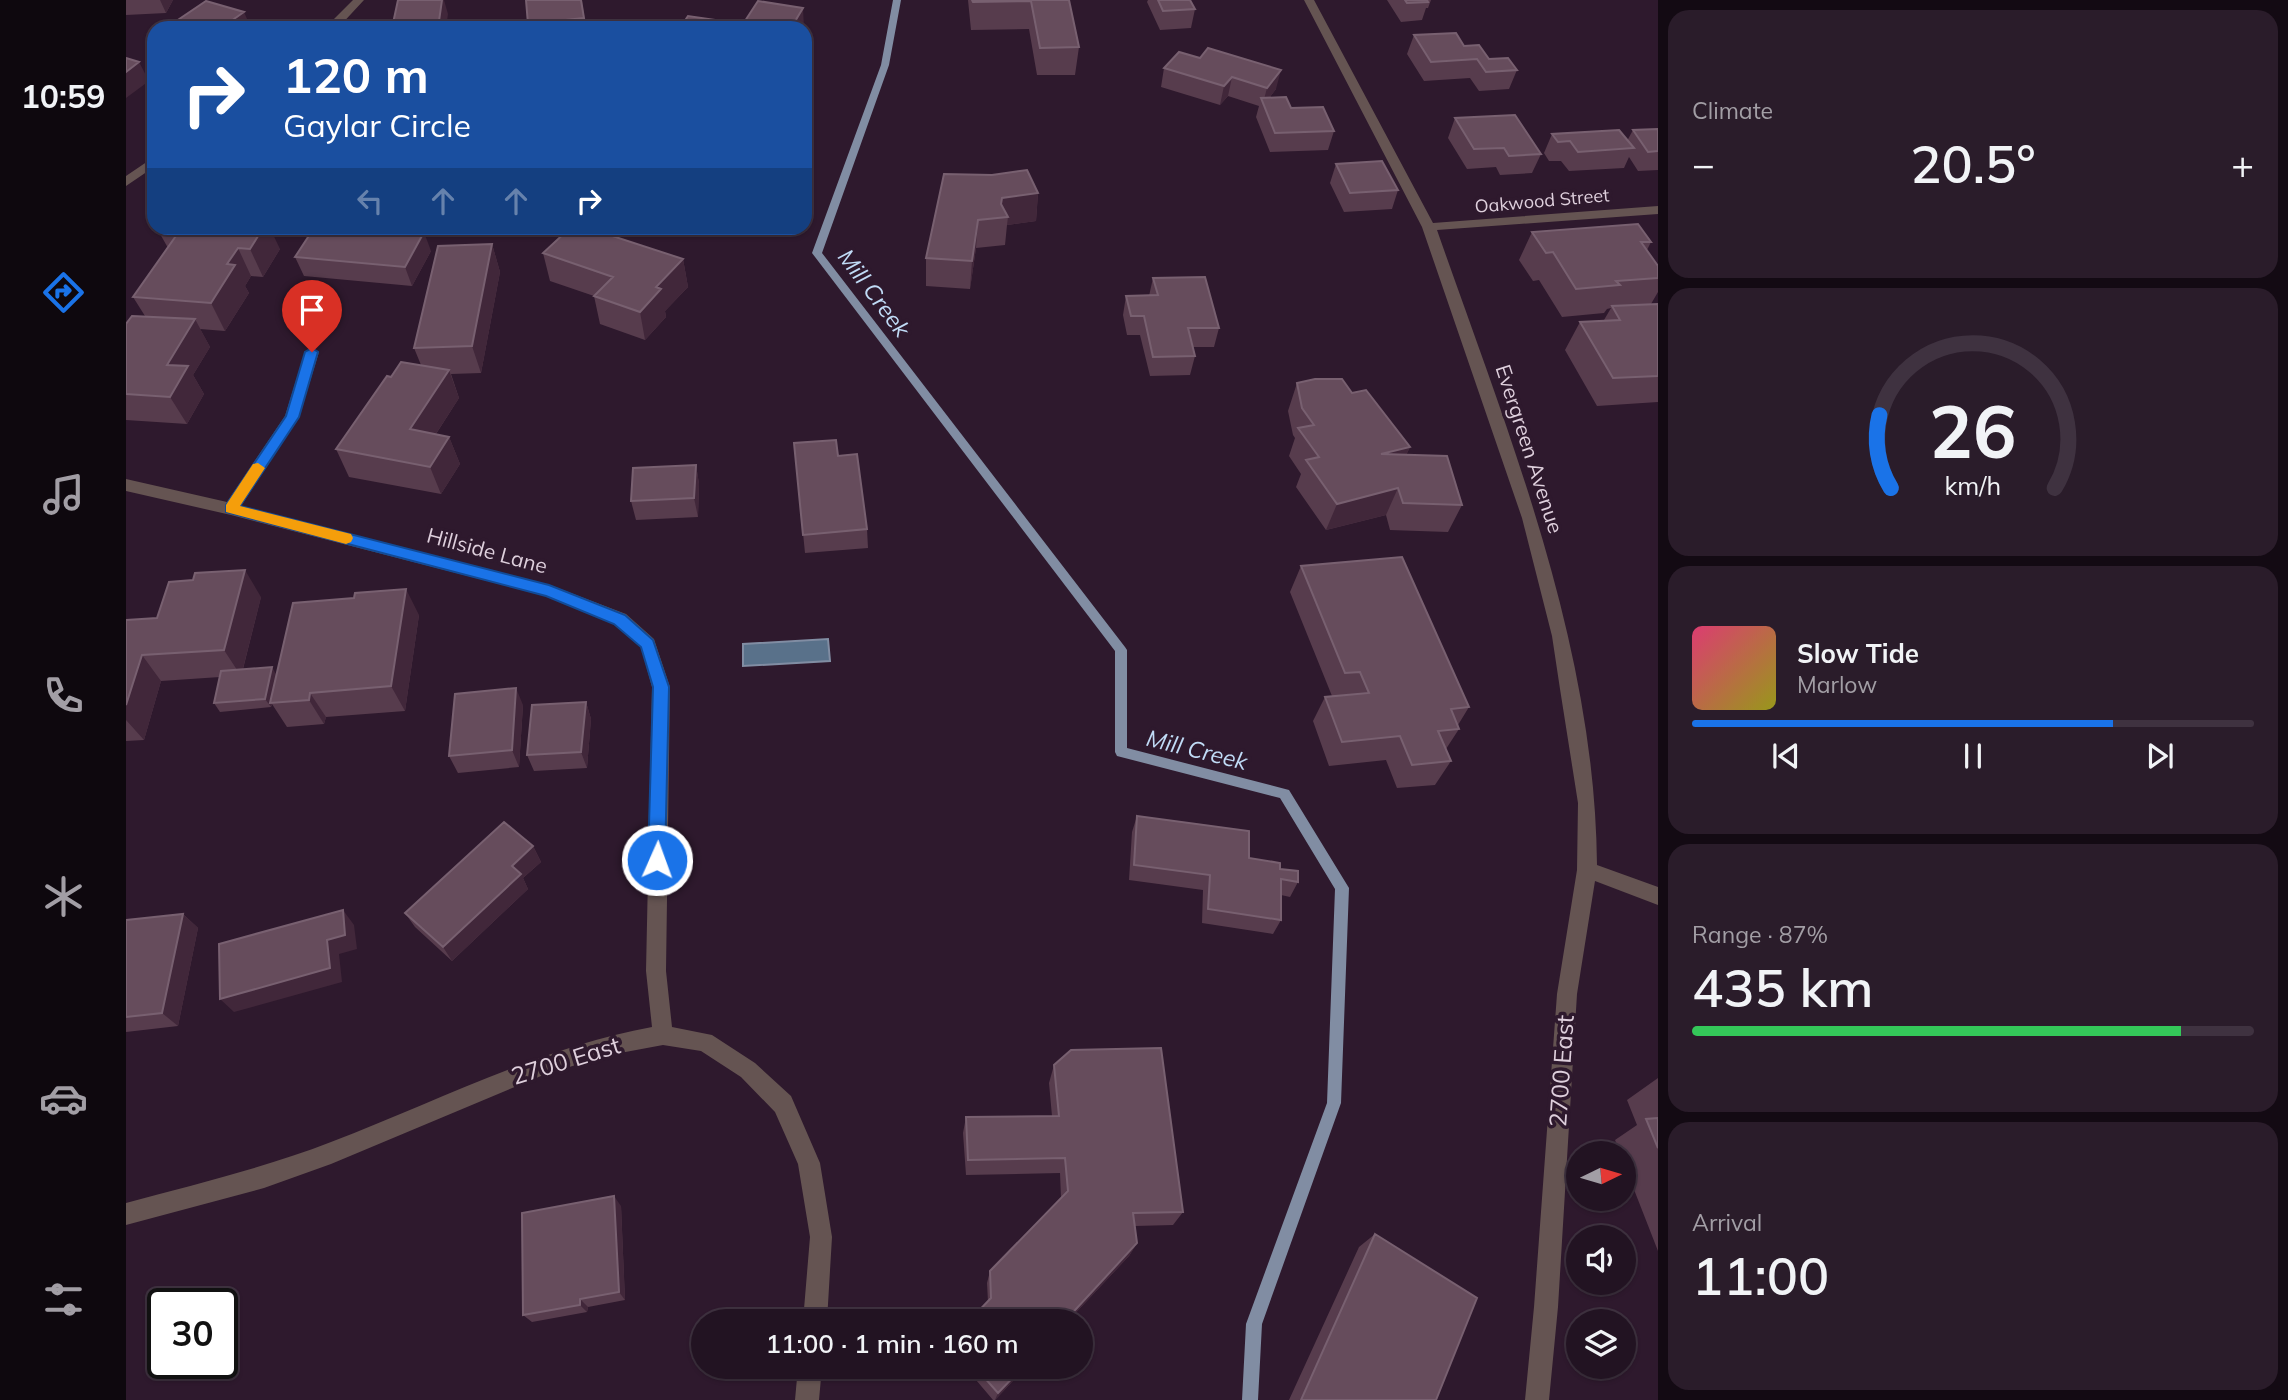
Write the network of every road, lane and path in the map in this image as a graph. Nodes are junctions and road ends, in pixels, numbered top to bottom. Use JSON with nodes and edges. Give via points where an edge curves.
{"nodes":[{"id":1,"x":359,"y":0,"type":"edge"},
{"id":2,"x":1309,"y":0,"type":"edge"},
{"id":3,"x":341,"y":21,"type":"edge"},
{"id":4,"x":147,"y":166,"type":"edge"},
{"id":5,"x":126,"y":182,"type":"edge"},
{"id":6,"x":1658,"y":210,"type":"edge"},
{"id":7,"x":1429,"y":227,"type":"junction"},
{"id":8,"x":312,"y":352,"type":"dead end"},
{"id":9,"x":126,"y":485,"type":"edge"},
{"id":10,"x":231,"y":509,"type":"junction"},
{"id":11,"x":1587,"y":870,"type":"junction"},
{"id":12,"x":1658,"y":897,"type":"edge"},
{"id":13,"x":663,"y":1035,"type":"junction"},
{"id":14,"x":126,"y":1214,"type":"edge"},
{"id":15,"x":816,"y":1309,"type":"edge"},
{"id":16,"x":809,"y":1379,"type":"edge"},
{"id":17,"x":807,"y":1400,"type":"edge"},
{"id":18,"x":1537,"y":1400,"type":"edge"}],
"edges":[{"from":1,"to":3,"type":"street"},
{"from":2,"to":7,"type":"street","name":"Evergreen Avenue"},
{"from":4,"to":5,"type":"street"},
{"from":6,"to":7,"type":"street","name":"Oakwood Street"},
{"from":7,"to":11,"type":"street","name":"Evergreen Avenue","via":[[1517,479],[1549,588],[1587,803]]},
{"from":8,"to":10,"type":"street","via":[[292,417]]},
{"from":9,"to":10,"type":"street","name":"Hillside Lane"},
{"from":10,"to":13,"type":"street","name":"Hillside Lane","via":[[549,591],[620,619],[648,644],[661,687],[656,971]]},
{"from":11,"to":12,"type":"street"},
{"from":11,"to":18,"type":"street","name":"2700 East","via":[[1567,994]]},
{"from":13,"to":14,"type":"street","name":"2700 East","via":[[604,1046],[540,1066],[331,1153],[253,1180]]},
{"from":13,"to":15,"type":"street","name":"2700 East","via":[[705,1042],[748,1070],[782,1104],[809,1163],[821,1237]]},
{"from":16,"to":17,"type":"street"}]}
